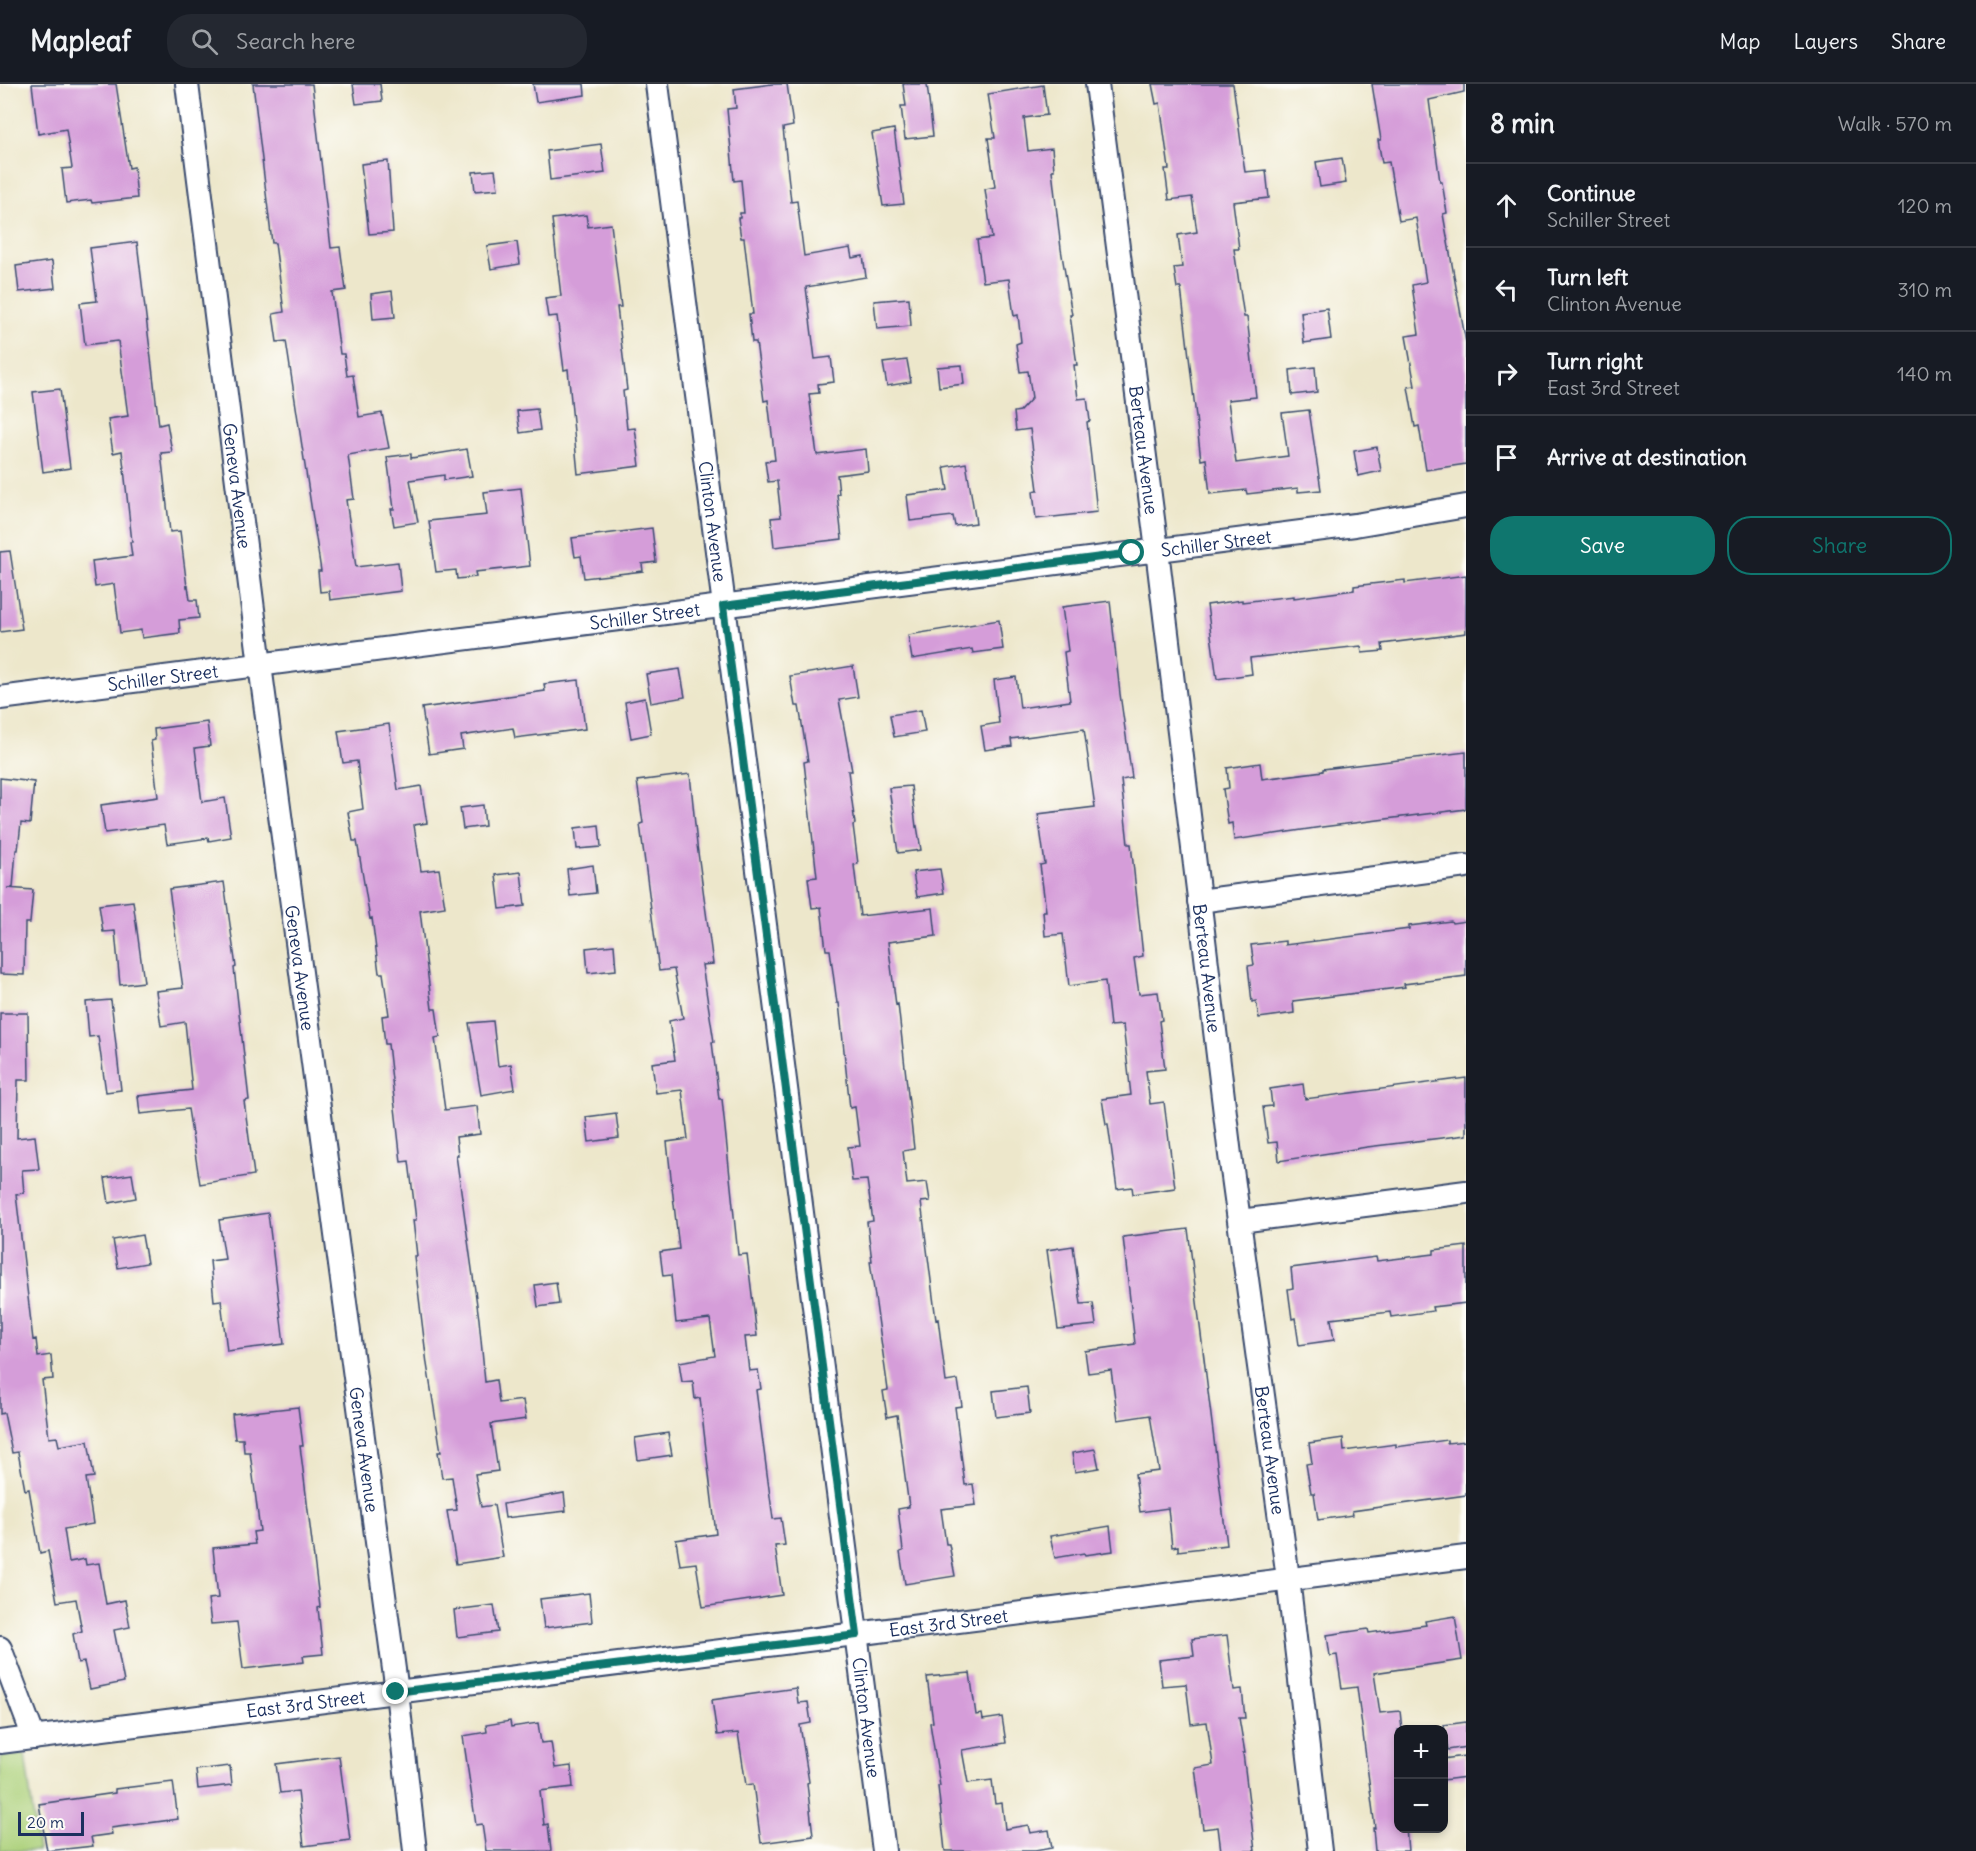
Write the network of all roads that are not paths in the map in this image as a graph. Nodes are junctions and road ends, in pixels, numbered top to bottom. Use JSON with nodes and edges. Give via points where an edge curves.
{"nodes":[{"id":1,"x":187,"y":84,"type":"edge"},
{"id":2,"x":657,"y":84,"type":"edge"},
{"id":3,"x":1097,"y":84,"type":"edge"},
{"id":4,"x":1466,"y":506,"type":"edge"},
{"id":5,"x":1157,"y":550,"type":"junction"},
{"id":6,"x":723,"y":606,"type":"junction"},
{"id":7,"x":260,"y":665,"type":"junction"},
{"id":8,"x":0,"y":698,"type":"edge"},
{"id":9,"x":1466,"y":866,"type":"edge"},
{"id":10,"x":1199,"y":901,"type":"junction"},
{"id":11,"x":1466,"y":1192,"type":"edge"},
{"id":12,"x":1240,"y":1221,"type":"junction"},
{"id":13,"x":1466,"y":1557,"type":"edge"},
{"id":14,"x":1288,"y":1578,"type":"junction"},
{"id":15,"x":857,"y":1635,"type":"junction"},
{"id":16,"x":0,"y":1648,"type":"edge"},
{"id":17,"x":396,"y":1692,"type":"junction"},
{"id":18,"x":34,"y":1738,"type":"junction"},
{"id":19,"x":0,"y":1742,"type":"edge"},
{"id":20,"x":415,"y":1851,"type":"edge"},
{"id":21,"x":884,"y":1851,"type":"edge"},
{"id":22,"x":1320,"y":1851,"type":"edge"}],
"edges":[{"from":1,"to":7,"type":"street","name":"Geneva Avenue"},
{"from":2,"to":6,"type":"street","name":"Clinton Avenue"},
{"from":3,"to":5,"type":"street","name":"Berteau Avenue"},
{"from":4,"to":5,"type":"street","name":"Schiller Street","via":[[1355,525]]},
{"from":5,"to":6,"type":"street","name":"Schiller Street"},
{"from":5,"to":10,"type":"street","name":"Berteau Avenue"},
{"from":6,"to":7,"type":"street","name":"Schiller Street"},
{"from":6,"to":15,"type":"street","name":"Clinton Avenue"},
{"from":7,"to":8,"type":"street","name":"Schiller Street"},
{"from":7,"to":17,"type":"street","name":"Geneva Avenue"},
{"from":9,"to":10,"type":"street"},
{"from":10,"to":12,"type":"street","name":"Berteau Avenue"},
{"from":11,"to":12,"type":"street"},
{"from":12,"to":14,"type":"street","name":"Berteau Avenue"},
{"from":13,"to":14,"type":"street","name":"East 3rd Street"},
{"from":14,"to":15,"type":"street","name":"East 3rd Street"},
{"from":14,"to":22,"type":"street","name":"Berteau Avenue"},
{"from":15,"to":17,"type":"street","name":"East 3rd Street"},
{"from":15,"to":21,"type":"street","name":"Clinton Avenue"},
{"from":16,"to":18,"type":"street"},
{"from":17,"to":18,"type":"street","name":"East 3rd Street"},
{"from":17,"to":20,"type":"street","name":"Geneva Avenue"},
{"from":18,"to":19,"type":"street","name":"East 3rd Street"}]}
